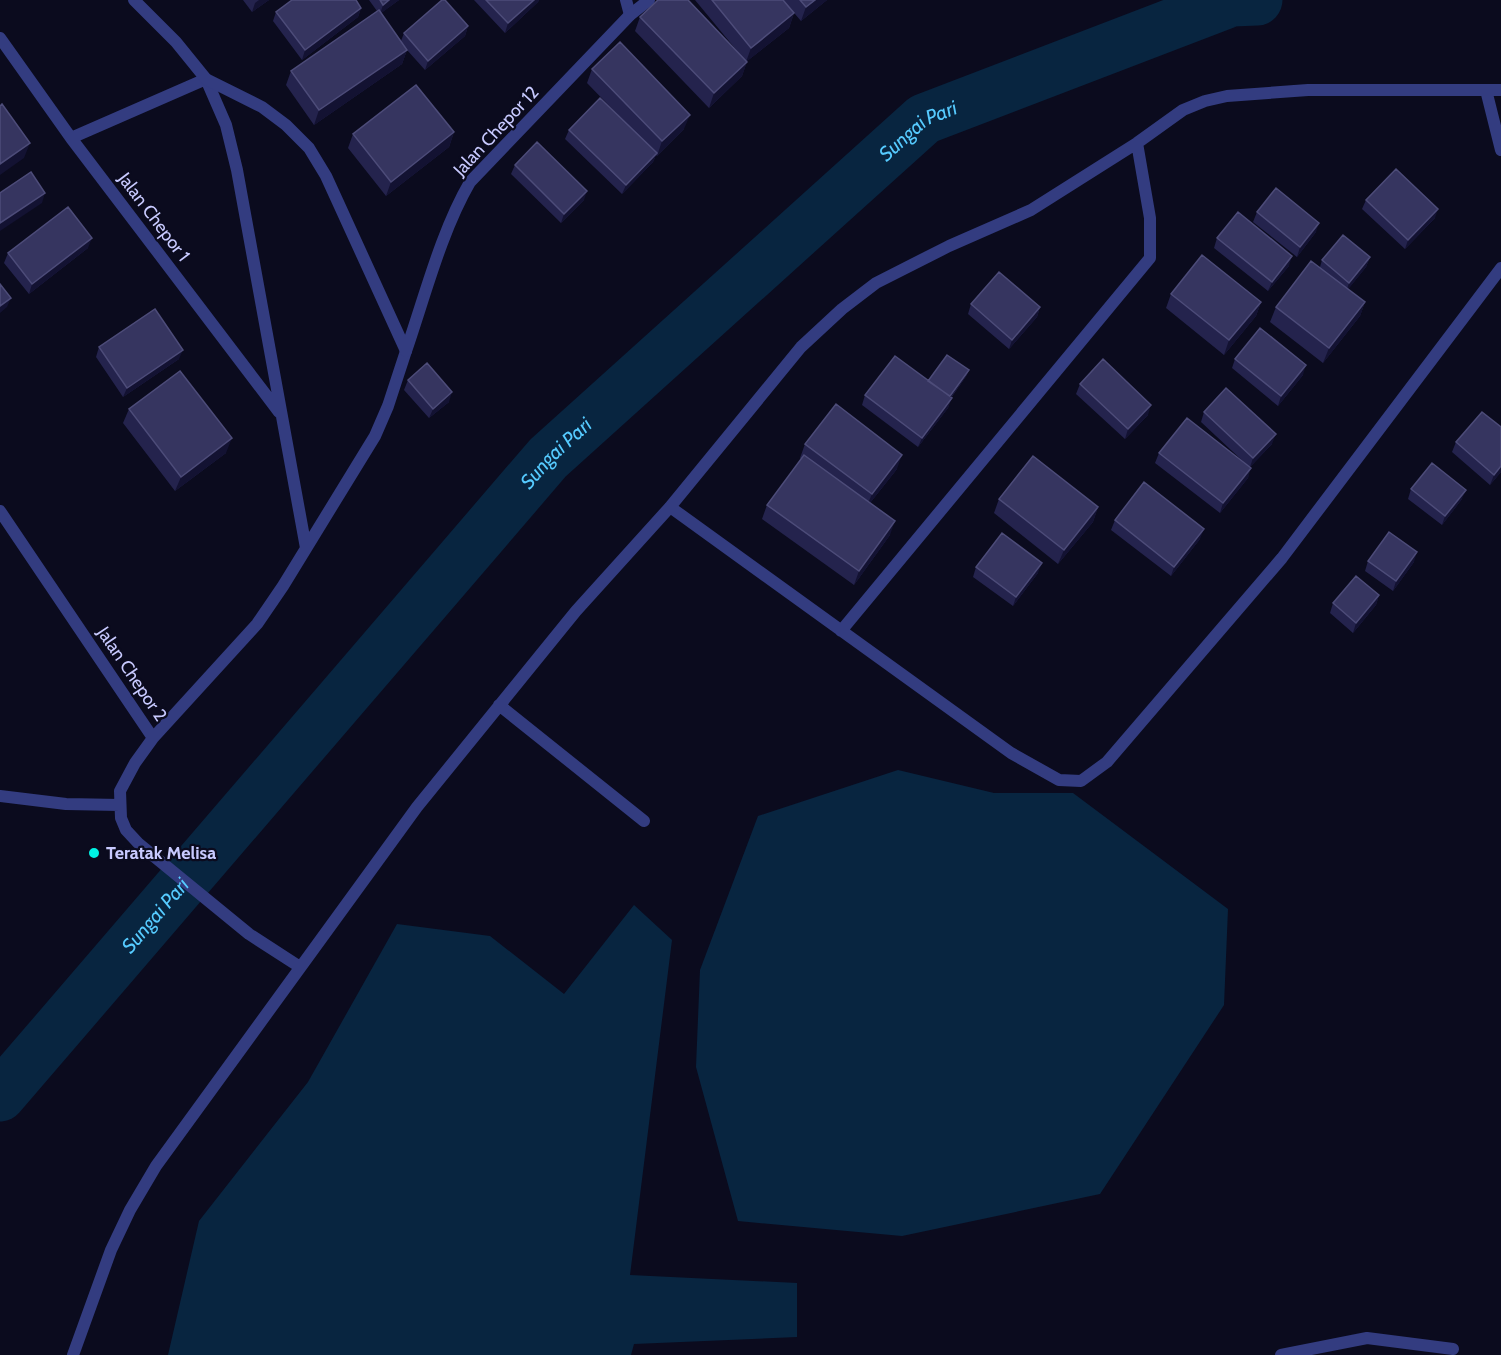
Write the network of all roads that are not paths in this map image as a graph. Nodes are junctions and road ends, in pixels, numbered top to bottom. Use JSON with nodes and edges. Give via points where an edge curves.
{"nodes":[{"id":1,"x":134,"y":0,"type":"edge"},
{"id":2,"x":626,"y":0,"type":"edge"},
{"id":3,"x":649,"y":0,"type":"edge"},
{"id":4,"x":630,"y":15,"type":"junction"},
{"id":5,"x":0,"y":38,"type":"edge"},
{"id":6,"x":206,"y":79,"type":"junction"},
{"id":7,"x":1486,"y":90,"type":"junction"},
{"id":8,"x":1501,"y":90,"type":"edge"},
{"id":9,"x":71,"y":138,"type":"junction"},
{"id":10,"x":1137,"y":143,"type":"junction"},
{"id":11,"x":1501,"y":150,"type":"edge"},
{"id":12,"x":1501,"y":268,"type":"edge"},
{"id":13,"x":406,"y":351,"type":"junction"},
{"id":14,"x":281,"y":416,"type":"junction"},
{"id":15,"x":670,"y":507,"type":"junction"},
{"id":16,"x":0,"y":511,"type":"edge"},
{"id":17,"x":306,"y":548,"type":"junction"},
{"id":18,"x":841,"y":631,"type":"junction"},
{"id":19,"x":499,"y":705,"type":"junction"},
{"id":20,"x":153,"y":738,"type":"junction"},
{"id":21,"x":0,"y":796,"type":"edge"},
{"id":22,"x":120,"y":805,"type":"junction"},
{"id":23,"x":644,"y":821,"type":"dead end"},
{"id":24,"x":300,"y":967,"type":"junction"},
{"id":25,"x":1453,"y":1349,"type":"dead end"},
{"id":26,"x":72,"y":1355,"type":"edge"},
{"id":27,"x":1281,"y":1355,"type":"edge"}],
"edges":[{"from":1,"to":6,"type":"street"},
{"from":2,"to":4,"type":"street"},
{"from":3,"to":4,"type":"street","name":"Jalan Chepor 12"},
{"from":4,"to":13,"type":"street","name":"Jalan Chepor 12","via":[[470,182],[448,228]]},
{"from":5,"to":9,"type":"street","name":"Jalan Chepor 1"},
{"from":6,"to":9,"type":"street"},
{"from":6,"to":13,"type":"street","via":[[262,107],[309,148],[326,176]]},
{"from":6,"to":14,"type":"street","name":"Jalan Chepor 1","via":[[226,125],[237,170]]},
{"from":7,"to":8,"type":"street"},
{"from":7,"to":10,"type":"street","via":[[1319,89],[1227,96],[1184,110]]},
{"from":7,"to":11,"type":"street"},
{"from":9,"to":14,"type":"street","name":"Jalan Chepor 1"},
{"from":10,"to":15,"type":"street","via":[[1031,210],[876,283],[842,309],[801,347]]},
{"from":10,"to":18,"type":"street","via":[[1150,219],[1149,258]]},
{"from":12,"to":18,"type":"street","via":[[1282,558],[1107,762],[1081,781],[1059,780],[1011,753]]},
{"from":13,"to":17,"type":"street","name":"Jalan Chepor 12","via":[[375,435]]},
{"from":14,"to":17,"type":"street","name":"Jalan Chepor 1"},
{"from":15,"to":18,"type":"street"},
{"from":15,"to":19,"type":"street","via":[[576,611]]},
{"from":16,"to":20,"type":"street","name":"Jalan Chepor 2"},
{"from":17,"to":20,"type":"street","name":"Jalan Chepor 12","via":[[256,624]]},
{"from":19,"to":23,"type":"street"},
{"from":19,"to":24,"type":"street","via":[[417,807]]},
{"from":20,"to":22,"type":"street","name":"Jalan Chepor 2","via":[[120,791]]},
{"from":21,"to":22,"type":"street","via":[[66,804]]},
{"from":22,"to":24,"type":"street","via":[[126,830],[139,844],[249,934]]},
{"from":24,"to":26,"type":"street","via":[[156,1166],[130,1210]]},
{"from":25,"to":27,"type":"street","via":[[1367,1338]]}]}
